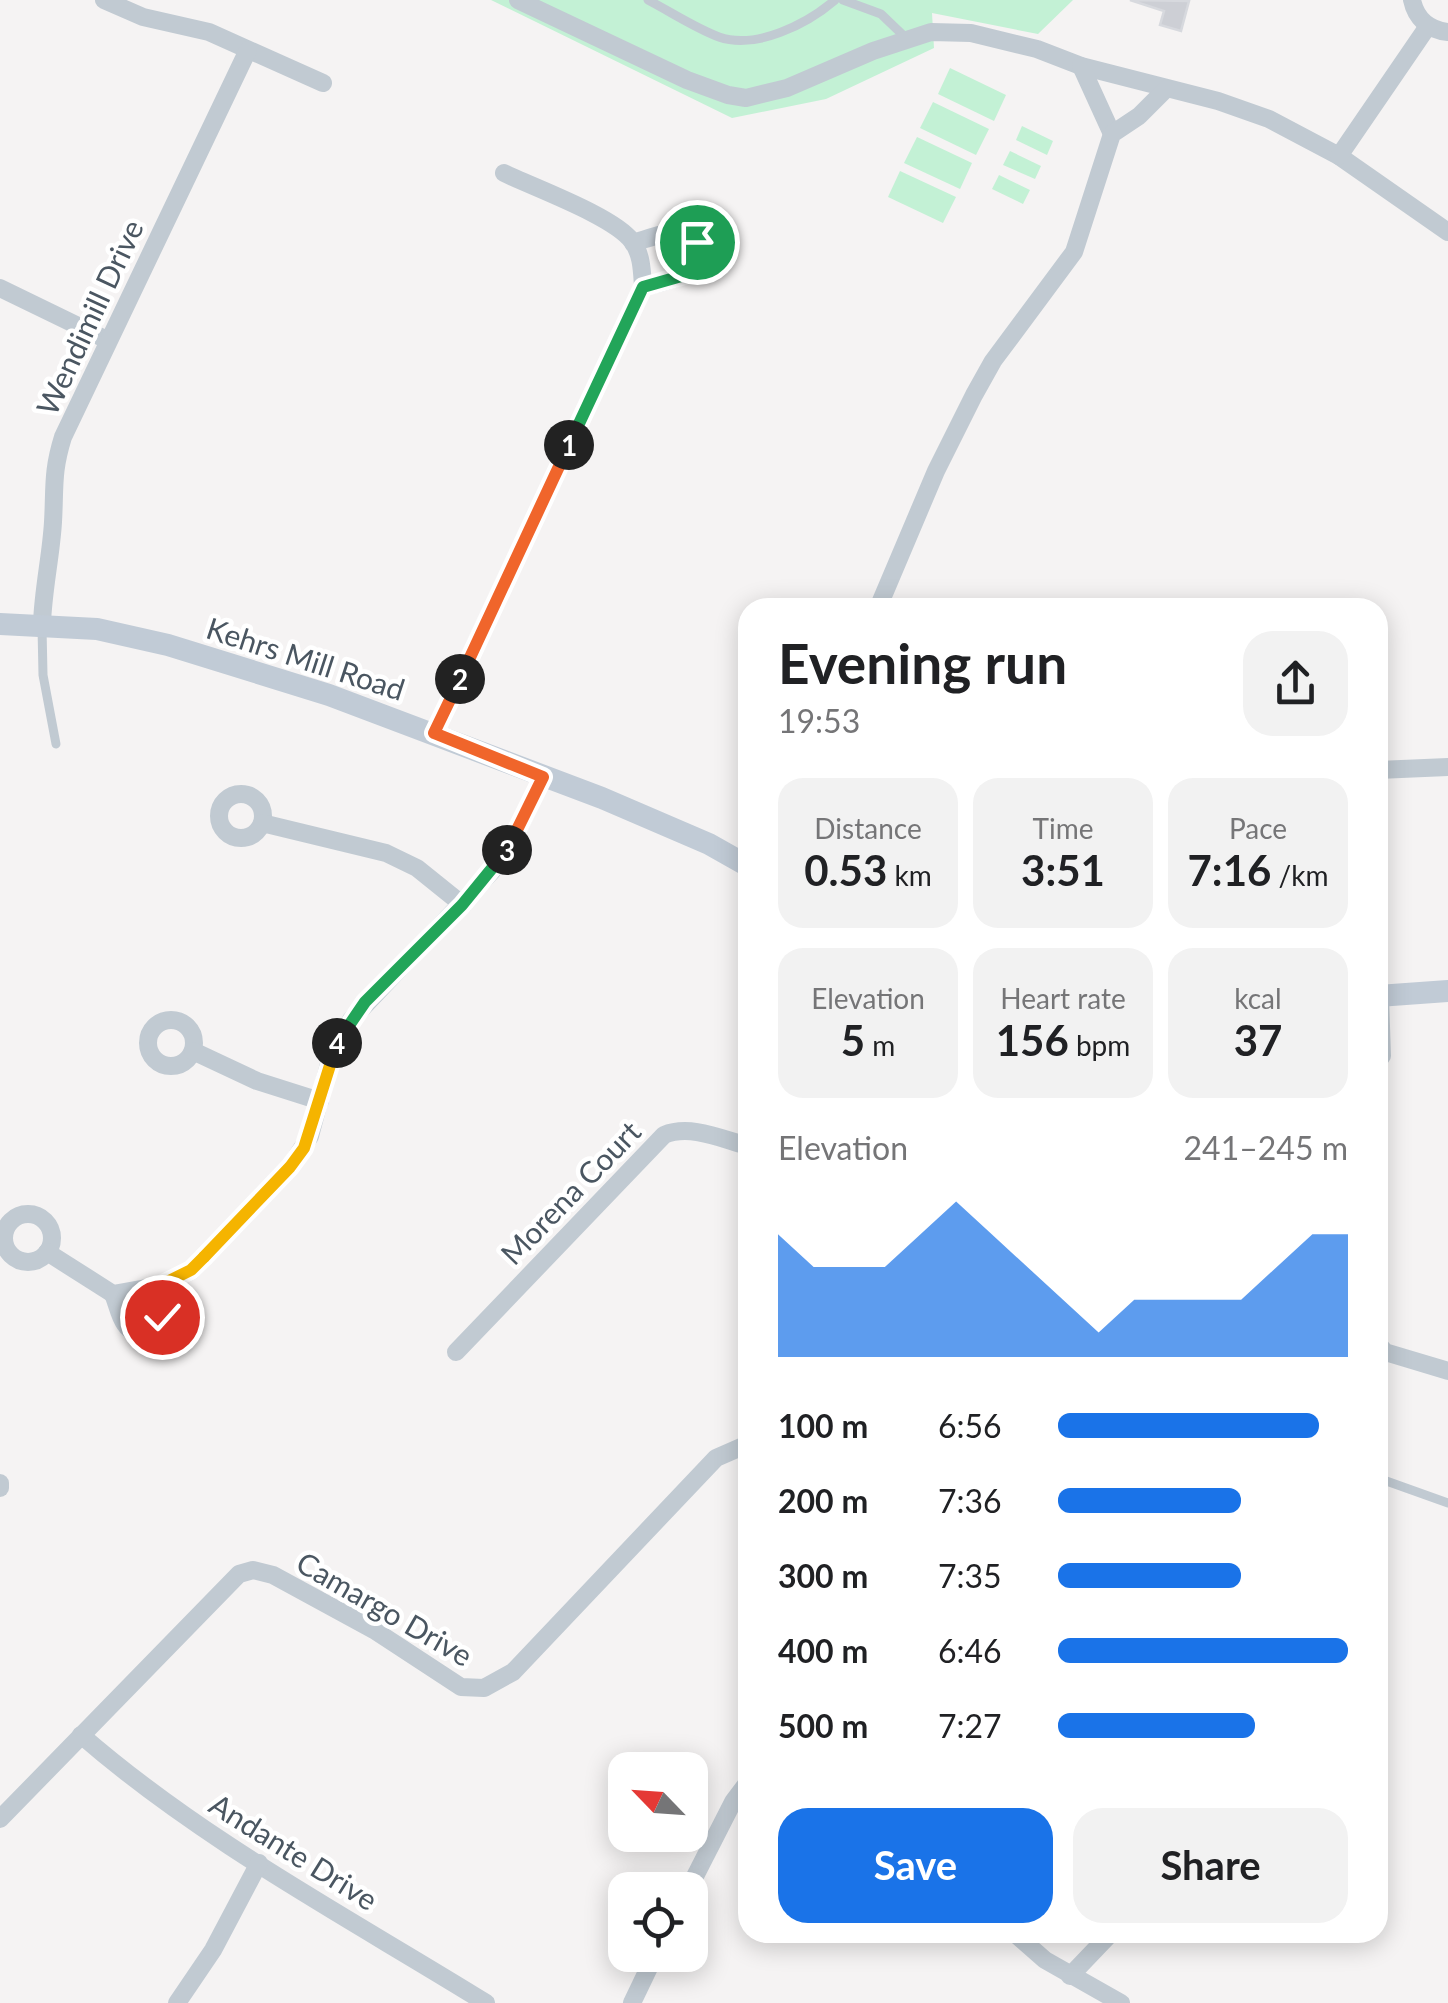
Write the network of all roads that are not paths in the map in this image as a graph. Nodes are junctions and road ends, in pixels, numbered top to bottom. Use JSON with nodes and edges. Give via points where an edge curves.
{"nodes":[{"id":1,"x":104,"y":0,"type":"edge"},
{"id":2,"x":499,"y":0,"type":"edge"},
{"id":3,"x":518,"y":0,"type":"edge"},
{"id":4,"x":648,"y":0,"type":"edge"},
{"id":5,"x":835,"y":0,"type":"edge"},
{"id":6,"x":844,"y":0,"type":"edge"},
{"id":7,"x":1412,"y":0,"type":"edge"},
{"id":8,"x":1428,"y":26,"type":"junction"},
{"id":9,"x":1448,"y":32,"type":"edge"},
{"id":10,"x":906,"y":38,"type":"junction"},
{"id":11,"x":248,"y":50,"type":"junction"},
{"id":12,"x":1080,"y":66,"type":"junction"},
{"id":13,"x":323,"y":83,"type":"dead end"},
{"id":14,"x":1166,"y":89,"type":"junction"},
{"id":15,"x":1112,"y":134,"type":"junction"},
{"id":16,"x":1339,"y":156,"type":"junction"},
{"id":17,"x":504,"y":173,"type":"dead end"},
{"id":18,"x":1448,"y":232,"type":"edge"},
{"id":19,"x":634,"y":243,"type":"junction"},
{"id":20,"x":643,"y":287,"type":"junction"},
{"id":21,"x":0,"y":288,"type":"edge"},
{"id":22,"x":107,"y":340,"type":"junction"},
{"id":23,"x":882,"y":598,"type":"edge"},
{"id":24,"x":0,"y":624,"type":"edge"},
{"id":25,"x":42,"y":624,"type":"junction"},
{"id":26,"x":434,"y":733,"type":"junction"},
{"id":27,"x":56,"y":744,"type":"dead end"},
{"id":28,"x":1448,"y":768,"type":"edge"},
{"id":29,"x":1388,"y":770,"type":"edge"},
{"id":30,"x":543,"y":777,"type":"junction"},
{"id":31,"x":262,"y":823,"type":"dead end"},
{"id":32,"x":738,"y":860,"type":"edge"},
{"id":33,"x":462,"y":905,"type":"junction"},
{"id":34,"x":1448,"y":990,"type":"edge"},
{"id":35,"x":1388,"y":995,"type":"edge"},
{"id":36,"x":192,"y":1051,"type":"dead end"},
{"id":37,"x":320,"y":1101,"type":"junction"},
{"id":38,"x":738,"y":1144,"type":"edge"},
{"id":39,"x":47,"y":1252,"type":"dead end"},
{"id":40,"x":163,"y":1284,"type":"junction"},
{"id":41,"x":113,"y":1294,"type":"junction"},
{"id":42,"x":456,"y":1352,"type":"dead end"},
{"id":43,"x":1388,"y":1353,"type":"edge"},
{"id":44,"x":1448,"y":1371,"type":"edge"},
{"id":45,"x":738,"y":1448,"type":"edge"},
{"id":46,"x":1388,"y":1482,"type":"edge"},
{"id":47,"x":1448,"y":1504,"type":"edge"},
{"id":48,"x":81,"y":1735,"type":"junction"},
{"id":49,"x":738,"y":1795,"type":"edge"},
{"id":50,"x":0,"y":1819,"type":"edge"},
{"id":51,"x":259,"y":1863,"type":"junction"},
{"id":52,"x":697,"y":1872,"type":"edge"},
{"id":53,"x":1026,"y":1943,"type":"edge"},
{"id":54,"x":1102,"y":1943,"type":"edge"},
{"id":55,"x":647,"y":1972,"type":"edge"},
{"id":56,"x":1070,"y":1976,"type":"junction"},
{"id":57,"x":177,"y":2003,"type":"edge"},
{"id":58,"x":486,"y":2003,"type":"edge"},
{"id":59,"x":632,"y":2003,"type":"edge"},
{"id":60,"x":1121,"y":2003,"type":"edge"}],
"edges":[{"from":1,"to":11,"type":"street"},
{"from":2,"to":3,"type":"street"},
{"from":3,"to":10,"type":"street","via":[[707,88],[746,98],[787,88]]},
{"from":4,"to":5,"type":"lane","via":[[720,38],[747,40],[794,26]]},
{"from":6,"to":10,"type":"lane","via":[[881,14]]},
{"from":7,"to":8,"type":"street"},
{"from":8,"to":9,"type":"street"},
{"from":8,"to":16,"type":"street"},
{"from":10,"to":12,"type":"street","via":[[971,33]]},
{"from":11,"to":13,"type":"street"},
{"from":11,"to":22,"type":"street","name":"Wendimill Drive"},
{"from":12,"to":14,"type":"street"},
{"from":12,"to":15,"type":"street"},
{"from":14,"to":15,"type":"street"},
{"from":14,"to":16,"type":"street","via":[[1270,119]]},
{"from":15,"to":23,"type":"street","via":[[1074,252],[974,394]]},
{"from":16,"to":18,"type":"street"},
{"from":17,"to":19,"type":"street","via":[[618,227]]},
{"from":19,"to":20,"type":"street"},
{"from":19,"to":20,"type":"street","via":[[678,232],[692,236],[700,249],[692,271]]},
{"from":20,"to":26,"type":"street"},
{"from":21,"to":22,"type":"street"},
{"from":22,"to":25,"type":"street","name":"Wendimill Drive","via":[[53,468]]},
{"from":24,"to":25,"type":"main road","name":"Kehrs Mill Road"},
{"from":25,"to":26,"type":"main road","name":"Kehrs Mill Road","via":[[97,628],[168,645]]},
{"from":25,"to":27,"type":"lane"},
{"from":26,"to":30,"type":"main road","name":"Kehrs Mill Road"},
{"from":28,"to":29,"type":"street"},
{"from":30,"to":32,"type":"main road","name":"Kehrs Mill Road"},
{"from":30,"to":33,"type":"street","via":[[510,846]]},
{"from":31,"to":33,"type":"street","via":[[386,854],[417,868]]},
{"from":33,"to":37,"type":"street","via":[[351,1020],[328,1064]]},
{"from":34,"to":35,"type":"main road"},
{"from":36,"to":37,"type":"street"},
{"from":37,"to":40,"type":"street","via":[[310,1136],[290,1167],[191,1270]]},
{"from":38,"to":42,"type":"street","name":"Morena Court","via":[[687,1131],[664,1134]]},
{"from":39,"to":41,"type":"street"},
{"from":40,"to":41,"type":"street"},
{"from":40,"to":41,"type":"street","via":[[162,1317],[146,1332],[125,1325]]},
{"from":43,"to":44,"type":"street"},
{"from":45,"to":48,"type":"street","name":"Camargo Drive","via":[[716,1458],[495,1685],[461,1687],[374,1630],[253,1570],[239,1574]]},
{"from":46,"to":47,"type":"lane"},
{"from":48,"to":50,"type":"street","name":"Camargo Drive"},
{"from":48,"to":51,"type":"street","name":"Andante Drive","via":[[134,1781]]},
{"from":49,"to":52,"type":"street"},
{"from":51,"to":57,"type":"street"},
{"from":51,"to":58,"type":"street","name":"Andante Drive"},
{"from":53,"to":56,"type":"street"},
{"from":54,"to":56,"type":"street"},
{"from":55,"to":59,"type":"street"},
{"from":56,"to":60,"type":"street"}]}
